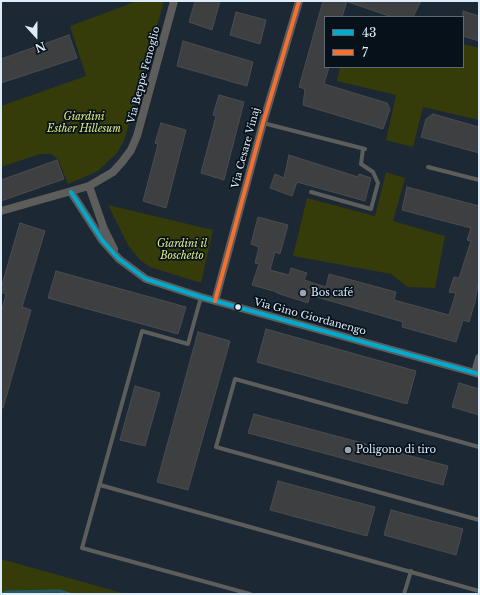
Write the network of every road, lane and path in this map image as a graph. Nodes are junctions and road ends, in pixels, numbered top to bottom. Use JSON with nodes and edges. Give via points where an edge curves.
{"nodes":[{"id":1,"x":174,"y":1,"type":"edge"},
{"id":2,"x":300,"y":1,"type":"edge"},
{"id":3,"x":263,"y":123,"type":"junction"},
{"id":4,"x":428,"y":166,"type":"dead end"},
{"id":5,"x":479,"y":180,"type":"edge"},
{"id":6,"x":89,"y":186,"type":"junction"},
{"id":7,"x":71,"y":192,"type":"junction"},
{"id":8,"x":311,"y":192,"type":"dead end"},
{"id":9,"x":1,"y":211,"type":"edge"},
{"id":10,"x":119,"y":259,"type":"junction"},
{"id":11,"x":201,"y":297,"type":"junction"},
{"id":12,"x":215,"y":301,"type":"junction"},
{"id":13,"x":479,"y":358,"type":"edge"},
{"id":14,"x":477,"y":373,"type":"edge"},
{"id":15,"x":479,"y":447,"type":"edge"},
{"id":16,"x":100,"y":485,"type":"junction"},
{"id":17,"x":479,"y":520,"type":"edge"},
{"id":18,"x":410,"y":571,"type":"junction"},
{"id":19,"x":479,"y":590,"type":"edge"},
{"id":20,"x":250,"y":594,"type":"edge"},
{"id":21,"x":404,"y":594,"type":"edge"}],
"edges":[{"from":1,"to":6,"type":"street","name":"Via Beppe Fenoglio","via":[[131,150],[113,172]]},
{"from":2,"to":3,"type":"street","name":"Via Cesare Vinaj"},
{"from":3,"to":8,"type":"lane","via":[[364,149],[361,164],[373,172],[378,183],[371,208]]},
{"from":3,"to":12,"type":"street","name":"Via Cesare Vinaj"},
{"from":4,"to":5,"type":"lane"},
{"from":6,"to":7,"type":"street","name":"Via Beppe Fenoglio"},
{"from":6,"to":10,"type":"street","name":"Via Gino Giordanengo","via":[[104,229]]},
{"from":7,"to":9,"type":"street","name":"Via Beppe Fenoglio"},
{"from":7,"to":10,"type":"street","name":"Via Gino Giordanengo","via":[[102,240]]},
{"from":10,"to":11,"type":"street","name":"Via Gino Giordanengo","via":[[146,279]]},
{"from":11,"to":12,"type":"street","name":"Via Gino Giordanengo"},
{"from":11,"to":16,"type":"lane","via":[[188,344],[142,332]]},
{"from":12,"to":14,"type":"street","name":"Via Gino Giordanengo"},
{"from":13,"to":14,"type":"street"},
{"from":15,"to":17,"type":"lane","via":[[235,379],[216,447]]},
{"from":16,"to":18,"type":"lane"},
{"from":16,"to":20,"type":"lane","via":[[82,548]]},
{"from":18,"to":19,"type":"lane"},
{"from":18,"to":21,"type":"lane"}]}
